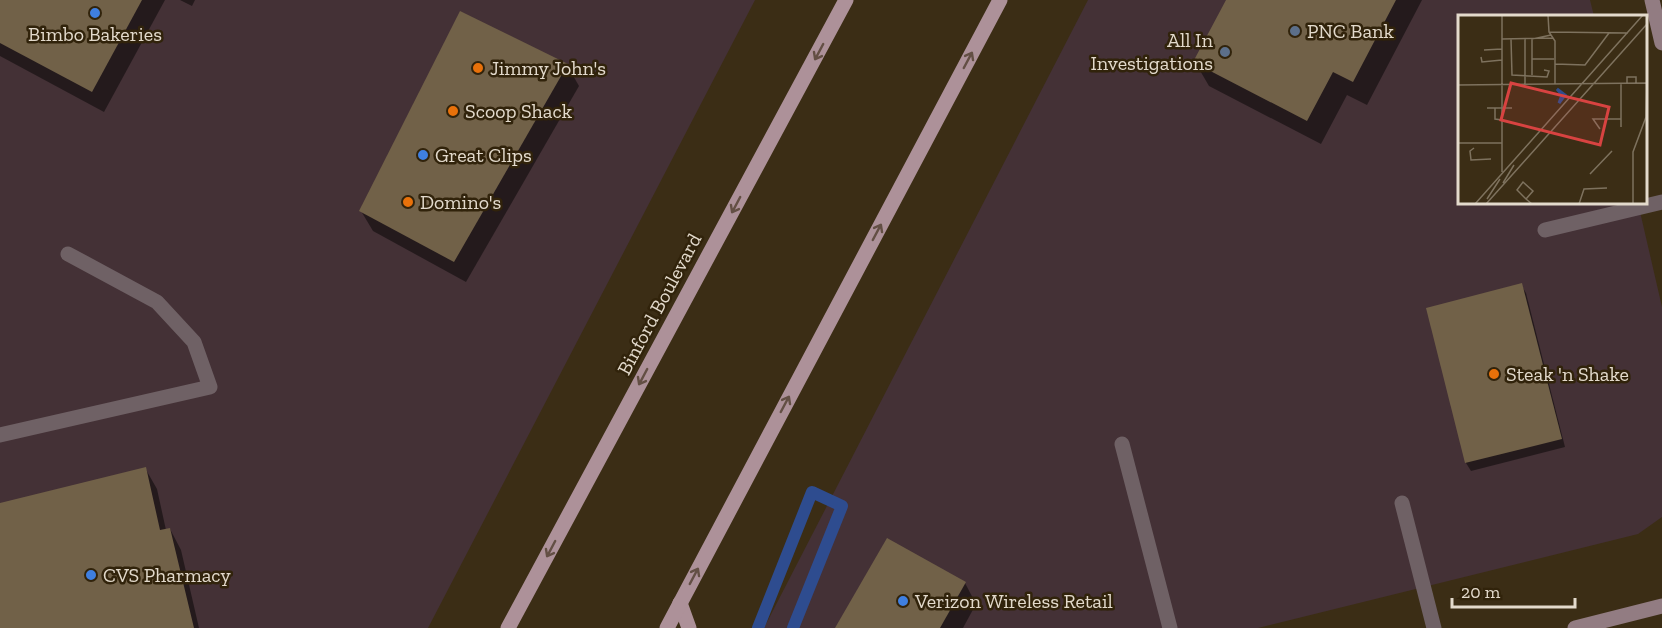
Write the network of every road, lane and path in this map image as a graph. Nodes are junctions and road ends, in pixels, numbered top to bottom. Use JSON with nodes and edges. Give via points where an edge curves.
{"nodes":[{"id":1,"x":846,"y":0,"type":"edge"},
{"id":2,"x":1000,"y":0,"type":"edge"},
{"id":3,"x":1656,"y":3,"type":"edge"},
{"id":4,"x":1662,"y":43,"type":"edge"},
{"id":5,"x":1662,"y":202,"type":"edge"},
{"id":6,"x":1545,"y":230,"type":"dead end"},
{"id":7,"x":69,"y":254,"type":"dead end"},
{"id":8,"x":0,"y":435,"type":"edge"},
{"id":9,"x":1122,"y":444,"type":"dead end"},
{"id":10,"x":1402,"y":503,"type":"dead end"},
{"id":11,"x":680,"y":603,"type":"junction"},
{"id":12,"x":1662,"y":606,"type":"edge"},
{"id":13,"x":508,"y":628,"type":"edge"},
{"id":14,"x":667,"y":628,"type":"edge"},
{"id":15,"x":689,"y":628,"type":"edge"},
{"id":16,"x":1170,"y":628,"type":"edge"},
{"id":17,"x":1434,"y":628,"type":"edge"},
{"id":18,"x":1575,"y":628,"type":"edge"}],
"edges":[{"from":1,"to":13,"type":"main road","name":"Binford Boulevard","one_way":true},
{"from":11,"to":2,"type":"main road","one_way":true},
{"from":3,"to":4,"type":"main road"},
{"from":5,"to":6,"type":"lane"},
{"from":7,"to":8,"type":"lane","via":[[157,302],[194,342],[210,387]]},
{"from":9,"to":16,"type":"lane"},
{"from":10,"to":17,"type":"lane"},
{"from":11,"to":14,"type":"main road"},
{"from":11,"to":15,"type":"main road"},
{"from":12,"to":18,"type":"main road"}]}
